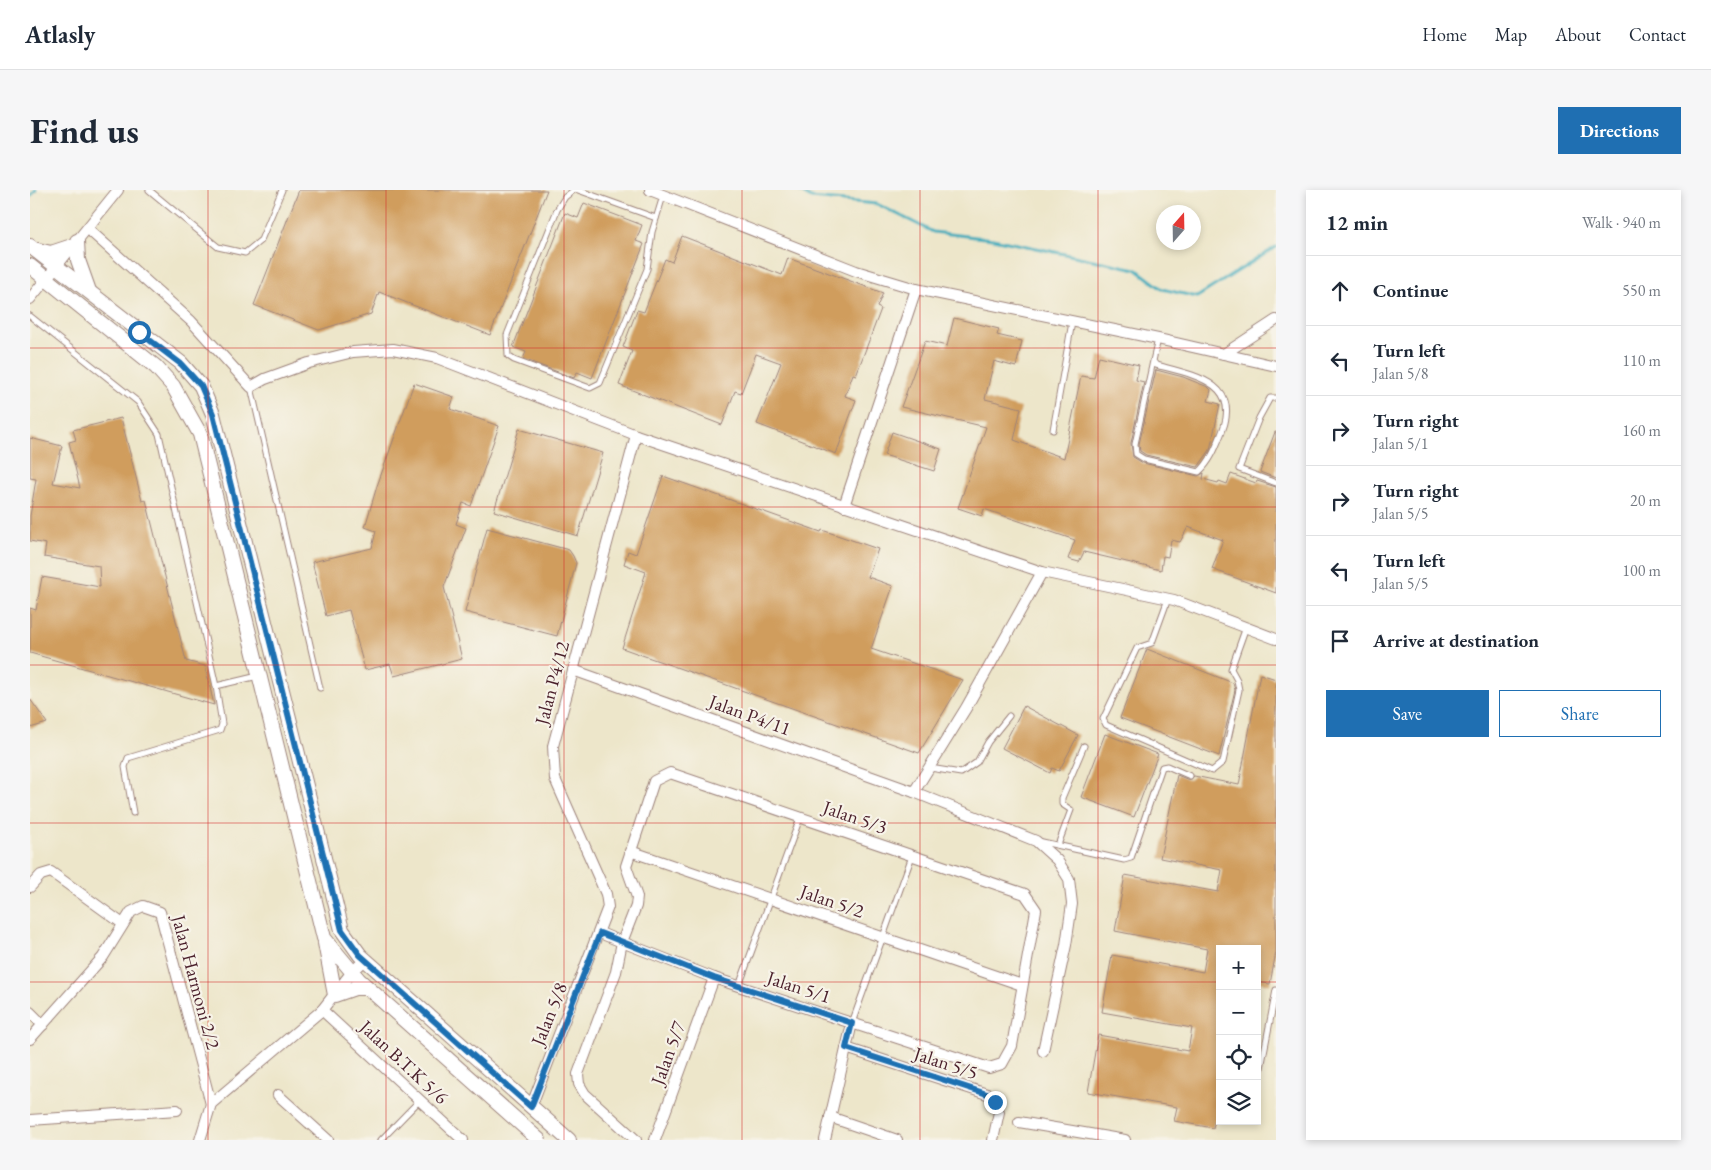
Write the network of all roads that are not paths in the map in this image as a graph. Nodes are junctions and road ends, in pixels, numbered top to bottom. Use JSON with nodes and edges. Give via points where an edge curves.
{"nodes":[{"id":1,"x":118,"y":190,"type":"edge"},
{"id":2,"x":149,"y":190,"type":"edge"},
{"id":3,"x":282,"y":190,"type":"edge"},
{"id":4,"x":574,"y":190,"type":"edge"},
{"id":5,"x":578,"y":190,"type":"edge"},
{"id":6,"x":650,"y":190,"type":"edge"},
{"id":7,"x":663,"y":195,"type":"junction"},
{"id":8,"x":656,"y":218,"type":"junction"},
{"id":9,"x":88,"y":229,"type":"junction"},
{"id":10,"x":74,"y":244,"type":"junction"},
{"id":11,"x":32,"y":248,"type":"edge"},
{"id":12,"x":56,"y":265,"type":"junction"},
{"id":13,"x":30,"y":266,"type":"edge"},
{"id":14,"x":45,"y":278,"type":"junction"},
{"id":15,"x":916,"y":289,"type":"junction"},
{"id":16,"x":89,"y":292,"type":"junction"},
{"id":17,"x":30,"y":299,"type":"edge"},
{"id":18,"x":30,"y":316,"type":"edge"},
{"id":19,"x":1276,"y":320,"type":"edge"},
{"id":20,"x":1072,"y":321,"type":"junction"},
{"id":21,"x":1158,"y":339,"type":"junction"},
{"id":22,"x":1224,"y":354,"type":"junction"},
{"id":23,"x":1153,"y":361,"type":"junction"},
{"id":24,"x":1276,"y":366,"type":"edge"},
{"id":25,"x":251,"y":386,"type":"junction"},
{"id":26,"x":1276,"y":398,"type":"edge"},
{"id":27,"x":1053,"y":430,"type":"dead end"},
{"id":28,"x":636,"y":435,"type":"junction"},
{"id":29,"x":1276,"y":483,"type":"edge"},
{"id":30,"x":844,"y":506,"type":"junction"},
{"id":31,"x":1042,"y":572,"type":"junction"},
{"id":32,"x":1168,"y":598,"type":"junction"},
{"id":33,"x":1246,"y":627,"type":"junction"},
{"id":34,"x":1276,"y":638,"type":"edge"},
{"id":35,"x":574,"y":670,"type":"junction"},
{"id":36,"x":258,"y":676,"type":"junction"},
{"id":37,"x":216,"y":686,"type":"junction"},
{"id":38,"x":320,"y":688,"type":"dead end"},
{"id":39,"x":1009,"y":716,"type":"dead end"},
{"id":40,"x":1084,"y":746,"type":"dead end"},
{"id":41,"x":930,"y":768,"type":"junction"},
{"id":42,"x":1190,"y":776,"type":"dead end"},
{"id":43,"x":914,"y":792,"type":"junction"},
{"id":44,"x":133,"y":813,"type":"dead end"},
{"id":45,"x":800,"y":817,"type":"junction"},
{"id":46,"x":1036,"y":841,"type":"junction"},
{"id":47,"x":1058,"y":845,"type":"junction"},
{"id":48,"x":630,"y":850,"type":"junction"},
{"id":49,"x":912,"y":855,"type":"junction"},
{"id":50,"x":30,"y":887,"type":"edge"},
{"id":51,"x":771,"y":899,"type":"junction"},
{"id":52,"x":123,"y":924,"type":"junction"},
{"id":53,"x":600,"y":933,"type":"junction"},
{"id":54,"x":324,"y":938,"type":"junction"},
{"id":55,"x":884,"y":938,"type":"junction"},
{"id":56,"x":622,"y":942,"type":"junction"},
{"id":57,"x":365,"y":960,"type":"junction"},
{"id":58,"x":352,"y":973,"type":"junction"},
{"id":59,"x":714,"y":978,"type":"junction"},
{"id":60,"x":1022,"y":985,"type":"junction"},
{"id":61,"x":739,"y":986,"type":"junction"},
{"id":62,"x":368,"y":988,"type":"junction"},
{"id":63,"x":1276,"y":990,"type":"edge"},
{"id":64,"x":335,"y":995,"type":"junction"},
{"id":65,"x":322,"y":1010,"type":"junction"},
{"id":66,"x":30,"y":1012,"type":"edge"},
{"id":67,"x":852,"y":1023,"type":"junction"},
{"id":68,"x":43,"y":1025,"type":"junction"},
{"id":69,"x":30,"y":1039,"type":"edge"},
{"id":70,"x":846,"y":1048,"type":"junction"},
{"id":71,"x":1043,"y":1052,"type":"dead end"},
{"id":72,"x":989,"y":1068,"type":"joint"},
{"id":73,"x":1259,"y":1080,"type":"edge"},
{"id":74,"x":278,"y":1095,"type":"dead end"},
{"id":75,"x":420,"y":1100,"type":"junction"},
{"id":76,"x":211,"y":1104,"type":"junction"},
{"id":77,"x":531,"y":1107,"type":"junction"},
{"id":78,"x":178,"y":1110,"type":"dead end"},
{"id":79,"x":830,"y":1117,"type":"junction"},
{"id":80,"x":30,"y":1120,"type":"edge"},
{"id":81,"x":1019,"y":1122,"type":"dead end"},
{"id":82,"x":893,"y":1139,"type":"edge"},
{"id":83,"x":200,"y":1140,"type":"edge"},
{"id":84,"x":328,"y":1140,"type":"edge"},
{"id":85,"x":381,"y":1140,"type":"edge"},
{"id":86,"x":463,"y":1140,"type":"edge"},
{"id":87,"x":539,"y":1140,"type":"edge"},
{"id":88,"x":569,"y":1140,"type":"edge"},
{"id":89,"x":636,"y":1140,"type":"edge"},
{"id":90,"x":655,"y":1140,"type":"edge"},
{"id":91,"x":825,"y":1140,"type":"edge"},
{"id":92,"x":993,"y":1140,"type":"edge"},
{"id":93,"x":1125,"y":1140,"type":"edge"}],
"edges":[{"from":1,"to":9,"type":"street"},
{"from":2,"to":3,"type":"lane","via":[[218,246],[244,252],[260,240]]},
{"from":4,"to":8,"type":"lane","via":[[557,210],[507,335],[508,356],[590,388],[600,383],[647,270]]},
{"from":5,"to":8,"type":"lane"},
{"from":6,"to":7,"type":"street"},
{"from":7,"to":8,"type":"lane"},
{"from":7,"to":15,"type":"street","via":[[856,271]]},
{"from":9,"to":10,"type":"street"},
{"from":9,"to":25,"type":"street","via":[[191,321]]},
{"from":10,"to":11,"type":"street","via":[[52,253]]},
{"from":10,"to":12,"type":"street"},
{"from":10,"to":16,"type":"street"},
{"from":11,"to":12,"type":"street"},
{"from":12,"to":14,"type":"street"},
{"from":12,"to":16,"type":"street"},
{"from":13,"to":14,"type":"street"},
{"from":14,"to":17,"type":"street"},
{"from":14,"to":36,"type":"street","via":[[156,367],[186,407],[200,434]]},
{"from":15,"to":20,"type":"street"},
{"from":15,"to":30,"type":"street"},
{"from":16,"to":57,"type":"street","via":[[181,364],[201,386],[213,414],[342,930]]},
{"from":18,"to":37,"type":"lane","via":[[138,402],[159,434]]},
{"from":19,"to":22,"type":"street"},
{"from":20,"to":21,"type":"street"},
{"from":20,"to":27,"type":"lane"},
{"from":21,"to":22,"type":"street"},
{"from":21,"to":23,"type":"lane"},
{"from":22,"to":24,"type":"street"},
{"from":23,"to":23,"type":"lane","via":[[1156,365],[1197,375],[1227,400],[1228,419],[1208,463],[1199,472],[1144,459],[1136,454],[1135,444]]},
{"from":25,"to":28,"type":"street","via":[[309,363],[353,352],[393,349],[437,358]]},
{"from":25,"to":38,"type":"lane"},
{"from":26,"to":29,"type":"lane","via":[[1270,398],[1258,418],[1239,469]]},
{"from":28,"to":30,"type":"street"},
{"from":28,"to":35,"type":"street","name":"Jalan P4/12"},
{"from":30,"to":31,"type":"street"},
{"from":31,"to":32,"type":"street"},
{"from":31,"to":41,"type":"street"},
{"from":32,"to":33,"type":"street"},
{"from":32,"to":33,"type":"lane","via":[[1152,643],[1137,648],[1103,719],[1106,725],[1212,771],[1223,762],[1239,690],[1231,669]]},
{"from":33,"to":34,"type":"street"},
{"from":35,"to":43,"type":"street","name":"Jalan P4/11"},
{"from":35,"to":53,"type":"street","name":"Jalan P4/12","via":[[553,746],[555,779],[606,894],[608,907]]},
{"from":36,"to":37,"type":"lane"},
{"from":36,"to":54,"type":"street"},
{"from":37,"to":44,"type":"lane","via":[[222,724],[220,730],[131,756],[126,761]]},
{"from":39,"to":41,"type":"lane","via":[[977,762],[961,773]]},
{"from":40,"to":47,"type":"lane","via":[[1062,798],[1062,804],[1071,810]]},
{"from":41,"to":43,"type":"street"},
{"from":42,"to":47,"type":"lane","via":[[1162,767],[1131,858],[1124,860]]},
{"from":43,"to":46,"type":"street","name":"Jalan P4/11"},
{"from":45,"to":48,"type":"street","name":"Jalan 5/3","via":[[670,773],[654,781]]},
{"from":45,"to":49,"type":"street","name":"Jalan 5/3"},
{"from":45,"to":51,"type":"lane"},
{"from":46,"to":47,"type":"lane"},
{"from":46,"to":71,"type":"street","via":[[1057,860],[1069,879],[1072,904]]},
{"from":48,"to":51,"type":"street","name":"Jalan 5/2"},
{"from":48,"to":56,"type":"street","name":"Jalan 5/3","via":[[626,866],[637,897]]},
{"from":49,"to":55,"type":"lane"},
{"from":49,"to":60,"type":"street","name":"Jalan 5/3","via":[[1025,894],[1036,910]]},
{"from":50,"to":52,"type":"street","via":[[42,875],[51,872]]},
{"from":51,"to":55,"type":"street","name":"Jalan 5/2"},
{"from":51,"to":61,"type":"lane"},
{"from":52,"to":68,"type":"street","name":"Jalan Harmoni 2/2","via":[[103,957]]},
{"from":52,"to":76,"type":"street","name":"Jalan Harmoni 2/2","via":[[132,912],[143,906],[160,912]]},
{"from":53,"to":56,"type":"street","name":"Jalan 5/1"},
{"from":53,"to":77,"type":"street","name":"Jalan 5/8"},
{"from":54,"to":58,"type":"street"},
{"from":54,"to":64,"type":"street"},
{"from":55,"to":60,"type":"street","name":"Jalan 5/2"},
{"from":55,"to":67,"type":"lane"},
{"from":56,"to":59,"type":"street","name":"Jalan 5/1"},
{"from":56,"to":89,"type":"street","name":"Jalan 5/3","via":[[616,972],[578,1074],[585,1094]]},
{"from":57,"to":58,"type":"street"},
{"from":57,"to":77,"type":"street"},
{"from":58,"to":62,"type":"street"},
{"from":58,"to":64,"type":"street"},
{"from":59,"to":61,"type":"street","name":"Jalan 5/1"},
{"from":59,"to":90,"type":"street","name":"Jalan 5/7"},
{"from":60,"to":72,"type":"street","name":"Jalan 5/3","via":[[1012,1046],[1002,1064]]},
{"from":61,"to":67,"type":"street","name":"Jalan 5/1"},
{"from":62,"to":64,"type":"street","via":[[355,988]]},
{"from":62,"to":87,"type":"street"},
{"from":63,"to":73,"type":"lane"},
{"from":64,"to":65,"type":"street"},
{"from":65,"to":75,"type":"street","name":"Jalan B.T.K 5/6"},
{"from":65,"to":76,"type":"street"},
{"from":66,"to":68,"type":"street"},
{"from":67,"to":70,"type":"street"},
{"from":67,"to":72,"type":"street","name":"Jalan 5/1"},
{"from":68,"to":69,"type":"street","name":"Jalan Harmoni 2/2"},
{"from":70,"to":79,"type":"street"},
{"from":70,"to":92,"type":"street","name":"Jalan 5/5","via":[[990,1095],[999,1112]]},
{"from":74,"to":84,"type":"street"},
{"from":75,"to":85,"type":"lane"},
{"from":75,"to":86,"type":"street","name":"Jalan B.T.K 5/6"},
{"from":76,"to":83,"type":"street"},
{"from":77,"to":88,"type":"street"},
{"from":78,"to":80,"type":"street"},
{"from":79,"to":82,"type":"street"},
{"from":79,"to":91,"type":"street"},
{"from":81,"to":93,"type":"street"}]}
